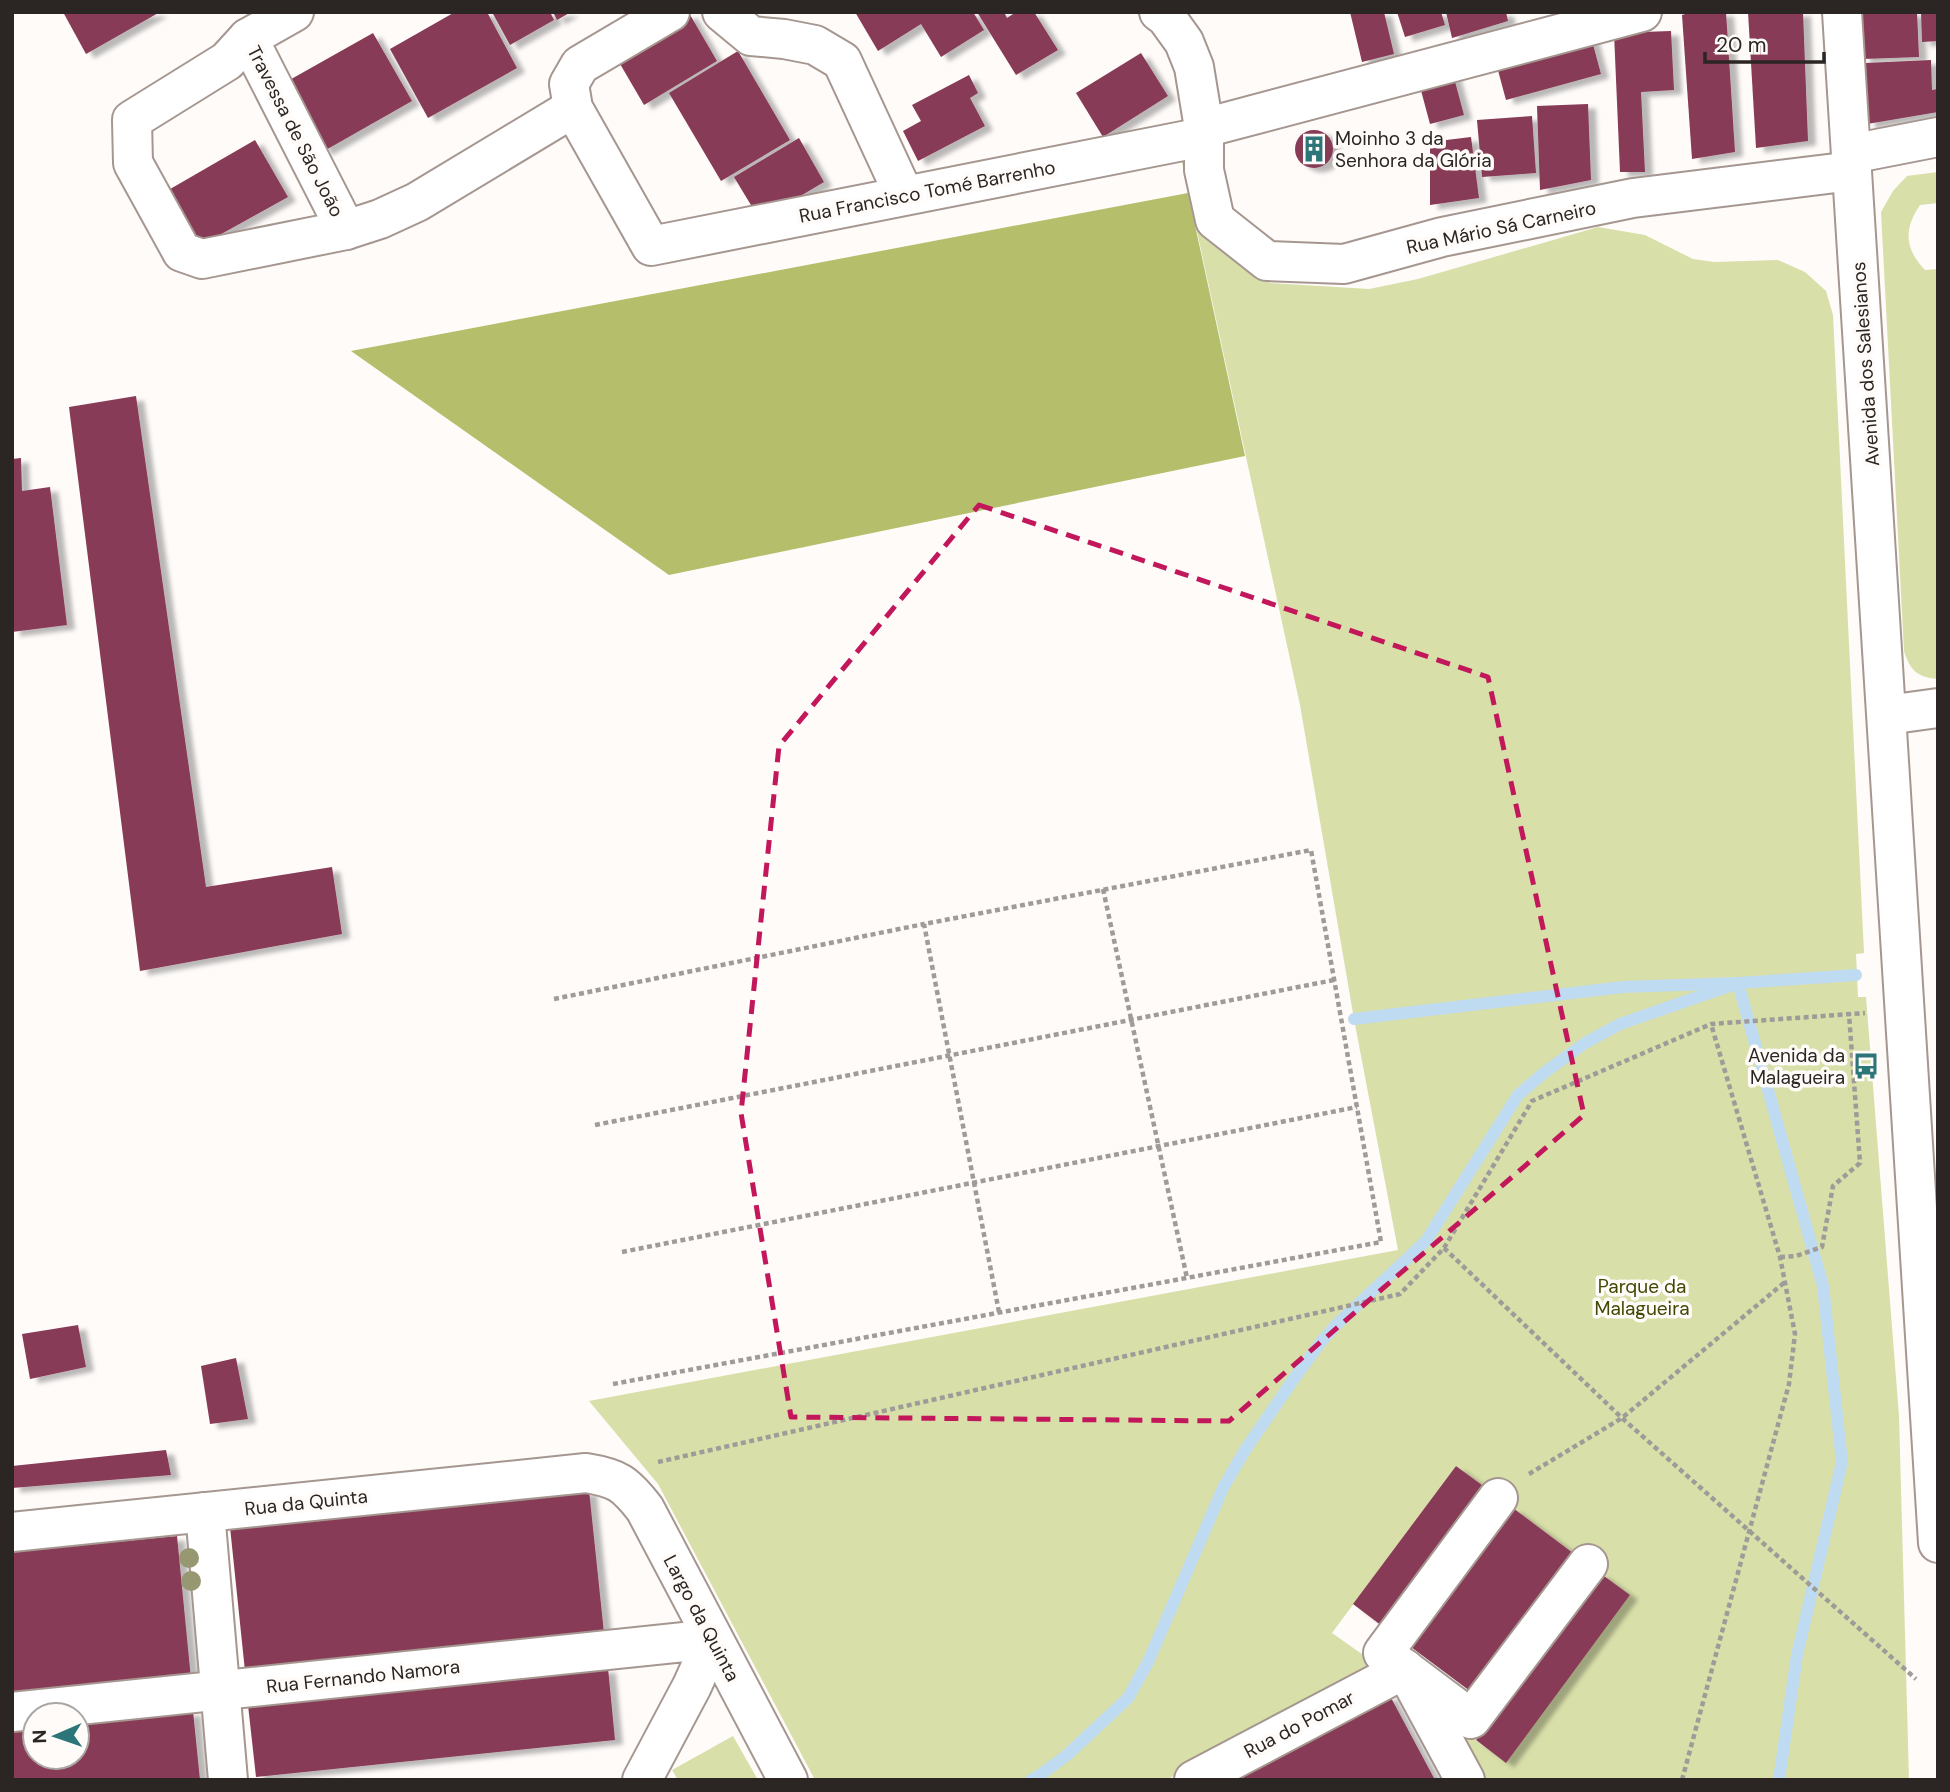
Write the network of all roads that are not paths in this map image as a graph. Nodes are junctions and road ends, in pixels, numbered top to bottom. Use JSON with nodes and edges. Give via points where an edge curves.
{"nodes":[{"id":1,"x":294,"y":12,"type":"edge"},
{"id":2,"x":670,"y":12,"type":"edge"},
{"id":3,"x":722,"y":12,"type":"edge"},
{"id":4,"x":1159,"y":12,"type":"edge"},
{"id":5,"x":1642,"y":12,"type":"edge"},
{"id":6,"x":1842,"y":12,"type":"edge"},
{"id":7,"x":248,"y":38,"type":"junction"},
{"id":8,"x":573,"y":108,"type":"junction"},
{"id":9,"x":1938,"y":137,"type":"edge"},
{"id":10,"x":1204,"y":145,"type":"junction"},
{"id":11,"x":1851,"y":162,"type":"junction"},
{"id":12,"x":904,"y":195,"type":"junction"},
{"id":13,"x":346,"y":230,"type":"junction"},
{"id":14,"x":1938,"y":708,"type":"edge"},
{"id":15,"x":1888,"y":715,"type":"junction"},
{"id":16,"x":599,"y":1475,"type":"joint"},
{"id":17,"x":1508,"y":1489,"type":"road end"},
{"id":18,"x":205,"y":1512,"type":"junction"},
{"id":19,"x":12,"y":1532,"type":"edge"},
{"id":20,"x":1938,"y":1543,"type":"edge"},
{"id":21,"x":1588,"y":1564,"type":"dead end"},
{"id":22,"x":713,"y":1639,"type":"junction"},
{"id":23,"x":1405,"y":1669,"type":"junction"},
{"id":24,"x":221,"y":1691,"type":"junction"},
{"id":25,"x":12,"y":1712,"type":"edge"},
{"id":26,"x":228,"y":1780,"type":"edge"},
{"id":27,"x":642,"y":1780,"type":"edge"},
{"id":28,"x":788,"y":1780,"type":"edge"},
{"id":29,"x":1194,"y":1780,"type":"edge"},
{"id":30,"x":1465,"y":1780,"type":"edge"}],
"edges":[{"from":1,"to":7,"type":"street","name":"Travessa de São João"},
{"from":2,"to":8,"type":"street","via":[[580,65],[569,84]]},
{"from":3,"to":12,"type":"street","via":[[751,36],[815,45],[842,61]]},
{"from":4,"to":10,"type":"street","name":"Rua Mário Sá Carneiro","via":[[1184,42],[1194,67]]},
{"from":5,"to":10,"type":"street","name":"Rua Francisco Tomé Barrenho"},
{"from":6,"to":11,"type":"street","name":"Avenida dos Salesianos"},
{"from":7,"to":13,"type":"street","name":"Travessa de São João"},
{"from":7,"to":13,"type":"street","name":"Travessa de São João","via":[[227,61],[132,120],[133,163],[182,252],[202,259]]},
{"from":8,"to":12,"type":"street","name":"Rua Francisco Tomé Barrenho","via":[[651,246]]},
{"from":8,"to":13,"type":"street","via":[[417,202]]},
{"from":9,"to":11,"type":"street","name":"Rua Mário Sá Carneiro"},
{"from":10,"to":11,"type":"street","name":"Rua Mário Sá Carneiro","via":[[1215,220],[1267,261],[1344,264],[1443,237],[1633,198]]},
{"from":10,"to":12,"type":"street","name":"Rua Francisco Tomé Barrenho"},
{"from":11,"to":15,"type":"street","name":"Avenida dos Salesianos"},
{"from":14,"to":15,"type":"street"},
{"from":15,"to":20,"type":"street"},
{"from":16,"to":18,"type":"street","name":"Rua da Quinta"},
{"from":16,"to":22,"type":"street","name":"Largo da Quinta","via":[[617,1480],[645,1509]]},
{"from":17,"to":23,"type":"street","via":[[1383,1653]]},
{"from":18,"to":19,"type":"street","name":"Rua da Quinta"},
{"from":18,"to":24,"type":"street"},
{"from":21,"to":23,"type":"street","via":[[1471,1719]]},
{"from":22,"to":24,"type":"street","name":"Rua Fernando Namora"},
{"from":22,"to":27,"type":"street"},
{"from":22,"to":28,"type":"street","name":"Largo da Quinta"},
{"from":23,"to":29,"type":"street","name":"Rua do Pomar"},
{"from":23,"to":30,"type":"street"},
{"from":24,"to":25,"type":"street","name":"Rua Fernando Namora"},
{"from":24,"to":26,"type":"street"}]}
